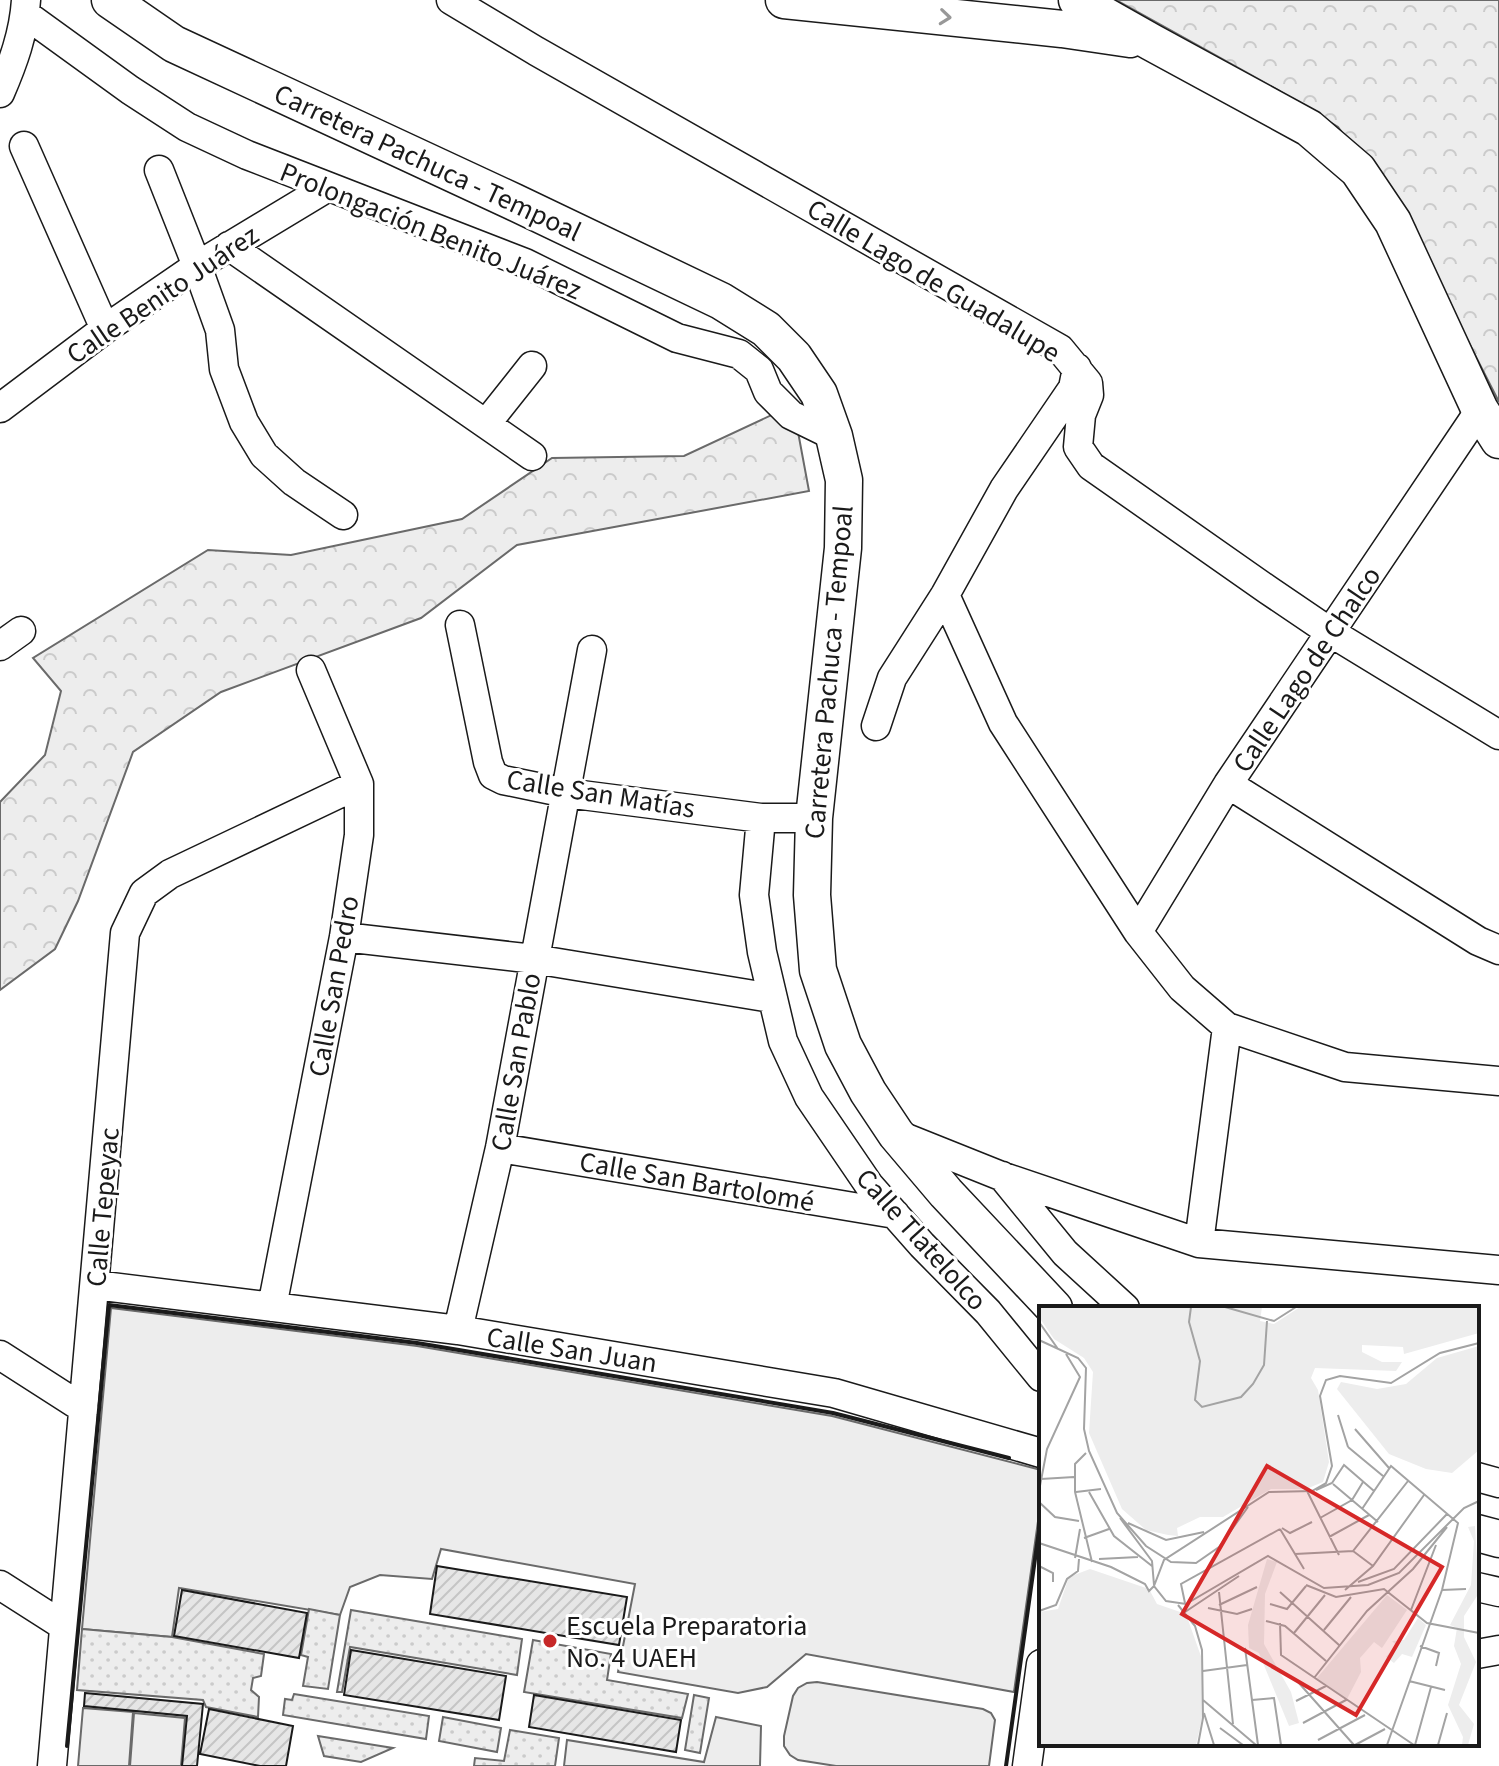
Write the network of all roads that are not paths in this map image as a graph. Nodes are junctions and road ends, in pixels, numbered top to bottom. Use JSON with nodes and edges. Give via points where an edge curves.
{"nodes":[{"id":1,"x":110,"y":0,"type":"edge"},
{"id":2,"x":451,"y":0,"type":"edge"},
{"id":3,"x":784,"y":0,"type":"edge"},
{"id":4,"x":1077,"y":0,"type":"edge"},
{"id":5,"x":26,"y":7,"type":"edge"},
{"id":6,"x":1151,"y":42,"type":"junction"},
{"id":7,"x":0,"y":93,"type":"edge"},
{"id":8,"x":24,"y":146,"type":"dead end"},
{"id":9,"x":159,"y":170,"type":"dead end"},
{"id":10,"x":328,"y":187,"type":"junction"},
{"id":11,"x":229,"y":246,"type":"junction"},
{"id":12,"x":197,"y":266,"type":"junction"},
{"id":13,"x":105,"y":329,"type":"junction"},
{"id":14,"x":532,"y":366,"type":"dead end"},
{"id":15,"x":1077,"y":368,"type":"junction"},
{"id":16,"x":0,"y":408,"type":"edge"},
{"id":17,"x":1480,"y":410,"type":"junction"},
{"id":18,"x":486,"y":424,"type":"junction"},
{"id":19,"x":834,"y":436,"type":"junction"},
{"id":20,"x":1499,"y":440,"type":"edge"},
{"id":21,"x":532,"y":456,"type":"dead end"},
{"id":22,"x":343,"y":515,"type":"dead end"},
{"id":23,"x":945,"y":595,"type":"junction"},
{"id":24,"x":460,"y":625,"type":"dead end"},
{"id":25,"x":1330,"y":632,"type":"junction"},
{"id":26,"x":592,"y":650,"type":"dead end"},
{"id":27,"x":311,"y":670,"type":"dead end"},
{"id":28,"x":876,"y":726,"type":"dead end"},
{"id":29,"x":1499,"y":735,"type":"edge"},
{"id":30,"x":359,"y":784,"type":"junction"},
{"id":31,"x":1228,"y":784,"type":"junction"},
{"id":32,"x":566,"y":793,"type":"junction"},
{"id":33,"x":761,"y":818,"type":"junction"},
{"id":34,"x":814,"y":818,"type":"junction"},
{"id":35,"x":1138,"y":932,"type":"junction"},
{"id":36,"x":344,"y":937,"type":"junction"},
{"id":37,"x":1499,"y":950,"type":"edge"},
{"id":38,"x":534,"y":959,"type":"junction"},
{"id":39,"x":772,"y":998,"type":"junction"},
{"id":40,"x":1227,"y":1027,"type":"junction"},
{"id":41,"x":1499,"y":1081,"type":"edge"},
{"id":42,"x":896,"y":1134,"type":"junction"},
{"id":43,"x":500,"y":1148,"type":"junction"},
{"id":44,"x":1001,"y":1176,"type":"junction"},
{"id":45,"x":895,"y":1214,"type":"junction"},
{"id":46,"x":1199,"y":1243,"type":"junction"},
{"id":47,"x":1499,"y":1270,"type":"edge"},
{"id":48,"x":95,"y":1285,"type":"junction"},
{"id":49,"x":1052,"y":1306,"type":"edge"},
{"id":50,"x":1123,"y":1306,"type":"edge"},
{"id":51,"x":272,"y":1307,"type":"junction"},
{"id":52,"x":458,"y":1330,"type":"junction"},
{"id":53,"x":0,"y":1355,"type":"edge"},
{"id":54,"x":1039,"y":1375,"type":"edge"},
{"id":55,"x":84,"y":1409,"type":"junction"},
{"id":56,"x":1039,"y":1452,"type":"edge"},
{"id":57,"x":1479,"y":1478,"type":"edge"},
{"id":58,"x":1499,"y":1483,"type":"edge"},
{"id":59,"x":1479,"y":1534,"type":"edge"},
{"id":60,"x":1499,"y":1539,"type":"edge"},
{"id":61,"x":0,"y":1585,"type":"edge"},
{"id":62,"x":1479,"y":1587,"type":"edge"},
{"id":63,"x":1499,"y":1592,"type":"edge"},
{"id":64,"x":64,"y":1626,"type":"junction"},
{"id":65,"x":1499,"y":1650,"type":"edge"},
{"id":66,"x":1479,"y":1654,"type":"edge"},
{"id":67,"x":1039,"y":1692,"type":"edge"},
{"id":68,"x":1037,"y":1719,"type":"edge"},
{"id":69,"x":52,"y":1766,"type":"edge"},
{"id":70,"x":1027,"y":1766,"type":"edge"}],
"edges":[{"from":1,"to":19,"type":"main road","name":"Carretera Pachuca - Tempoal","via":[[174,44],[721,301],[766,329],[794,357],[819,394]]},
{"from":2,"to":15,"type":"street","name":"Calle Lago de Guadalupe","via":[[1060,349]]},
{"from":3,"to":6,"type":"main road","one_way":true},
{"from":4,"to":6,"type":"main road"},
{"from":5,"to":7,"type":"street","via":[[14,62]]},
{"from":5,"to":10,"type":"street","name":"Prolongación Benito Juárez","via":[[130,90],[187,127]]},
{"from":6,"to":17,"type":"main road","via":[[1309,128],[1358,170],[1393,222]]},
{"from":8,"to":13,"type":"street"},
{"from":9,"to":12,"type":"street"},
{"from":10,"to":11,"type":"street","name":"Calle Benito Juárez"},
{"from":10,"to":19,"type":"street","name":"Prolongación Benito Juárez","via":[[525,263],[677,338],[739,354],[759,370],[768,392],[791,415]]},
{"from":11,"to":12,"type":"street","name":"Calle Benito Juárez"},
{"from":11,"to":18,"type":"street"},
{"from":12,"to":13,"type":"street","name":"Calle Benito Juárez"},
{"from":12,"to":22,"type":"street","via":[[244,422],[264,455]]},
{"from":13,"to":16,"type":"street","name":"Calle Benito Juárez"},
{"from":14,"to":18,"type":"street"},
{"from":15,"to":23,"type":"street","name":"Calle Lago de Guadalupe","via":[[1073,388],[1004,489]]},
{"from":15,"to":25,"type":"street","via":[[1089,395],[1078,447],[1091,466]]},
{"from":17,"to":20,"type":"main road"},
{"from":17,"to":25,"type":"street","name":"Calle Lago de Chalco"},
{"from":18,"to":21,"type":"street"},
{"from":19,"to":34,"type":"main road","name":"Carretera Pachuca - Tempoal","via":[[844,480],[843,548]]},
{"from":23,"to":28,"type":"street","name":"Calle Lago de Guadalupe","via":[[892,678]]},
{"from":23,"to":35,"type":"street","via":[[1003,723]]},
{"from":24,"to":32,"type":"street","name":"Calle San Matías","via":[[493,775]]},
{"from":25,"to":29,"type":"street"},
{"from":25,"to":31,"type":"street","name":"Calle Lago de Chalco"},
{"from":26,"to":32,"type":"street","name":"Calle San Pablo"},
{"from":27,"to":30,"type":"street","name":"Calle San Pedro"},
{"from":30,"to":36,"type":"street","name":"Calle San Pedro","via":[[359,835]]},
{"from":30,"to":48,"type":"street","name":"Calle Tepeyac","via":[[170,874],[144,893],[125,933]]},
{"from":31,"to":35,"type":"street","name":"Calle Lago de Chalco"},
{"from":31,"to":37,"type":"street"},
{"from":32,"to":33,"type":"street","name":"Calle San Matías"},
{"from":32,"to":38,"type":"street","name":"Calle San Pablo"},
{"from":33,"to":34,"type":"street","name":"Calle San Matías"},
{"from":33,"to":39,"type":"street","name":"Calle Tlatelolco","via":[[754,895]]},
{"from":34,"to":42,"type":"main road","name":"Carretera Pachuca - Tempoal","via":[[812,895],[818,970],[843,1045]]},
{"from":35,"to":40,"type":"street","via":[[1182,988]]},
{"from":36,"to":38,"type":"street"},
{"from":36,"to":51,"type":"street","name":"Calle San Pedro"},
{"from":38,"to":39,"type":"street"},
{"from":38,"to":43,"type":"street","name":"Calle San Pablo"},
{"from":39,"to":45,"type":"street","name":"Calle Tlatelolco","via":[[783,1041],[809,1097]]},
{"from":40,"to":41,"type":"street","via":[[1345,1067]]},
{"from":40,"to":46,"type":"street"},
{"from":42,"to":44,"type":"street"},
{"from":42,"to":49,"type":"main road","name":"Carretera Pachuca - Tempoal"},
{"from":43,"to":45,"type":"street","name":"Calle San Bartolomé"},
{"from":43,"to":52,"type":"street","name":"Calle San Pablo"},
{"from":44,"to":46,"type":"street"},
{"from":44,"to":50,"type":"street","via":[[1065,1253]]},
{"from":45,"to":54,"type":"street","name":"Calle Tlatelolco"},
{"from":46,"to":47,"type":"street"},
{"from":48,"to":51,"type":"street","name":"Calle San Juan"},
{"from":48,"to":55,"type":"street","name":"Calle Tepeyac"},
{"from":51,"to":52,"type":"street","name":"Calle San Juan"},
{"from":52,"to":56,"type":"street","name":"Calle San Juan","via":[[834,1393]]},
{"from":53,"to":55,"type":"street"},
{"from":55,"to":64,"type":"street","name":"Calle Tepeyac"},
{"from":57,"to":58,"type":"street"},
{"from":59,"to":60,"type":"main road"},
{"from":61,"to":64,"type":"street"},
{"from":62,"to":63,"type":"street"},
{"from":64,"to":69,"type":"street","name":"Calle Tepeyac"},
{"from":65,"to":66,"type":"street"},
{"from":67,"to":68,"type":"street"},
{"from":68,"to":70,"type":"street"}]}
